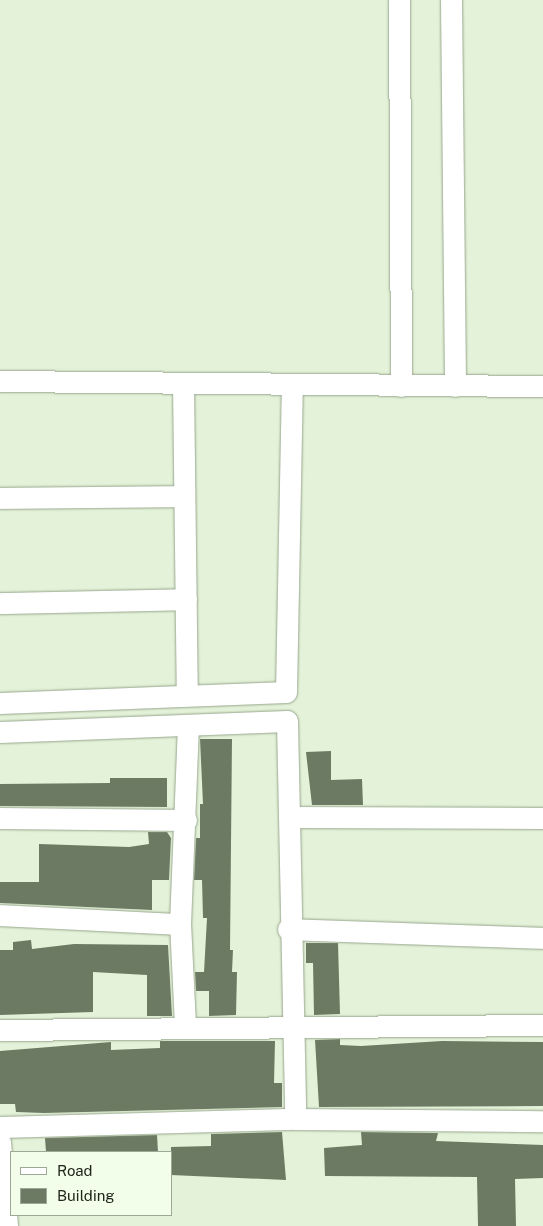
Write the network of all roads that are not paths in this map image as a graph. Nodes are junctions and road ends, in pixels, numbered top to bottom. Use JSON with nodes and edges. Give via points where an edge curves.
{"nodes":[{"id":1,"x":399,"y":0,"type":"edge"},
{"id":2,"x":451,"y":0,"type":"edge"},
{"id":3,"x":0,"y":381,"type":"edge"},
{"id":4,"x":182,"y":383,"type":"junction"},
{"id":5,"x":292,"y":384,"type":"junction"},
{"id":6,"x":401,"y":386,"type":"junction"},
{"id":7,"x":455,"y":386,"type":"junction"},
{"id":8,"x":543,"y":386,"type":"edge"},
{"id":9,"x":184,"y":496,"type":"junction"},
{"id":10,"x":0,"y":498,"type":"edge"},
{"id":11,"x":186,"y":599,"type":"junction"},
{"id":12,"x":0,"y":603,"type":"edge"},
{"id":13,"x":187,"y":693,"type":"junction"},
{"id":14,"x":0,"y":702,"type":"edge"},
{"id":15,"x":188,"y":727,"type":"junction"},
{"id":16,"x":0,"y":732,"type":"edge"},
{"id":17,"x":289,"y":817,"type":"junction"},
{"id":18,"x":0,"y":818,"type":"edge"},
{"id":19,"x":543,"y":818,"type":"edge"},
{"id":20,"x":186,"y":820,"type":"junction"},
{"id":21,"x":0,"y":915,"type":"edge"},
{"id":22,"x":180,"y":924,"type":"junction"},
{"id":23,"x":288,"y":929,"type":"junction"},
{"id":24,"x":543,"y":938,"type":"edge"},
{"id":25,"x":185,"y":1025,"type":"junction"},
{"id":26,"x":543,"y":1025,"type":"edge"},
{"id":27,"x":295,"y":1026,"type":"junction"},
{"id":28,"x":0,"y":1030,"type":"edge"},
{"id":29,"x":295,"y":1119,"type":"junction"},
{"id":30,"x":543,"y":1121,"type":"edge"},
{"id":31,"x":0,"y":1127,"type":"edge"},
{"id":32,"x":0,"y":1142,"type":"edge"},
{"id":33,"x":5,"y":1225,"type":"edge"}],
"edges":[{"from":1,"to":6,"type":"street"},
{"from":2,"to":7,"type":"street"},
{"from":3,"to":4,"type":"street"},
{"from":4,"to":5,"type":"street"},
{"from":4,"to":9,"type":"street"},
{"from":5,"to":6,"type":"street"},
{"from":5,"to":13,"type":"street","via":[[286,692]]},
{"from":6,"to":7,"type":"street"},
{"from":7,"to":8,"type":"street"},
{"from":9,"to":10,"type":"street"},
{"from":9,"to":11,"type":"street"},
{"from":11,"to":12,"type":"street"},
{"from":11,"to":13,"type":"street"},
{"from":13,"to":14,"type":"street"},
{"from":15,"to":16,"type":"street"},
{"from":15,"to":17,"type":"street","via":[[287,721]]},
{"from":15,"to":20,"type":"street"},
{"from":17,"to":19,"type":"street"},
{"from":17,"to":23,"type":"street"},
{"from":18,"to":20,"type":"street"},
{"from":20,"to":22,"type":"street"},
{"from":21,"to":22,"type":"street"},
{"from":22,"to":25,"type":"street"},
{"from":23,"to":24,"type":"street"},
{"from":23,"to":27,"type":"street"},
{"from":25,"to":27,"type":"street"},
{"from":25,"to":28,"type":"street"},
{"from":26,"to":27,"type":"street"},
{"from":27,"to":29,"type":"street"},
{"from":29,"to":30,"type":"street"},
{"from":29,"to":31,"type":"street"},
{"from":32,"to":33,"type":"street"}]}
